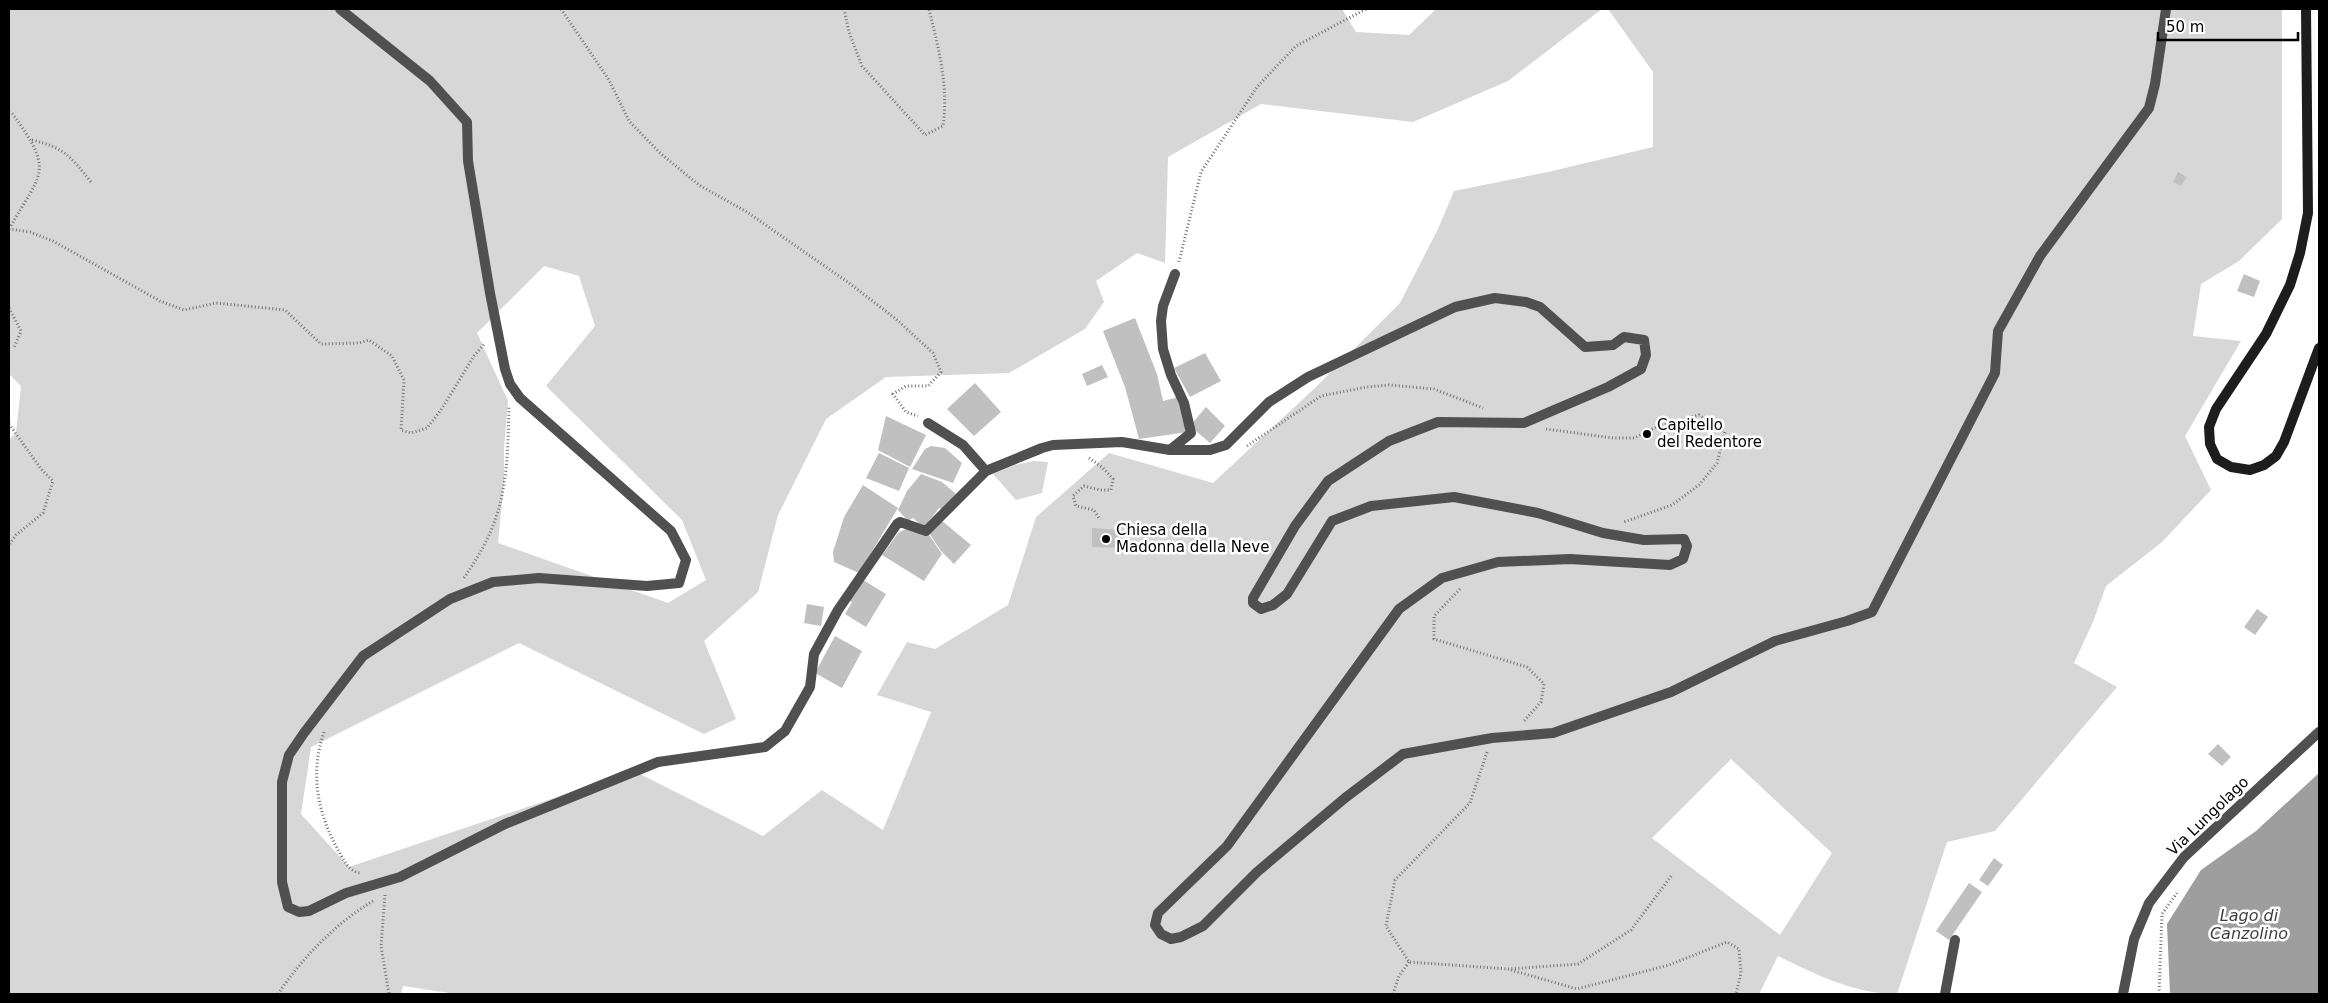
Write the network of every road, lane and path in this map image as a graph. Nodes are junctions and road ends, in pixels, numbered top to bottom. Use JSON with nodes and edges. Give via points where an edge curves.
{"nodes":[{"id":1,"x":340,"y":9,"type":"edge"},
{"id":2,"x":561,"y":9,"type":"edge"},
{"id":3,"x":844,"y":9,"type":"edge"},
{"id":4,"x":929,"y":9,"type":"edge"},
{"id":5,"x":1366,"y":9,"type":"edge"},
{"id":6,"x":2166,"y":9,"type":"edge"},
{"id":7,"x":2306,"y":9,"type":"edge"},
{"id":8,"x":9,"y":112,"type":"edge"},
{"id":9,"x":31,"y":140,"type":"junction"},
{"id":10,"x":91,"y":182,"type":"dead end"},
{"id":11,"x":9,"y":229,"type":"edge"},
{"id":12,"x":1175,"y":274,"type":"joint"},
{"id":13,"x":9,"y":308,"type":"edge"},
{"id":14,"x":497,"y":329,"type":"junction"},
{"id":15,"x":14,"y":348,"type":"dead end"},
{"id":16,"x":2319,"y":348,"type":"edge"},
{"id":17,"x":510,"y":384,"type":"junction"},
{"id":18,"x":1488,"y":409,"type":"dead end"},
{"id":19,"x":928,"y":423,"type":"joint"},
{"id":20,"x":1524,"y":423,"type":"junction"},
{"id":21,"x":9,"y":424,"type":"edge"},
{"id":22,"x":1170,"y":450,"type":"junction"},
{"id":23,"x":1241,"y":451,"type":"dead end"},
{"id":24,"x":1085,"y":457,"type":"dead end"},
{"id":25,"x":986,"y":471,"type":"junction"},
{"id":26,"x":1100,"y":520,"type":"dead end"},
{"id":27,"x":1603,"y":533,"type":"junction"},
{"id":28,"x":9,"y":545,"type":"edge"},
{"id":29,"x":1461,"y":587,"type":"dead end"},
{"id":30,"x":450,"y":599,"type":"junction"},
{"id":31,"x":1523,"y":722,"type":"dead end"},
{"id":32,"x":327,"y":727,"type":"dead end"},
{"id":33,"x":2319,"y":732,"type":"edge"},
{"id":34,"x":1492,"y":738,"type":"junction"},
{"id":35,"x":367,"y":875,"type":"dead end"},
{"id":36,"x":1672,"y":875,"type":"dead end"},
{"id":37,"x":400,"y":877,"type":"junction"},
{"id":38,"x":2182,"y":886,"type":"dead end"},
{"id":39,"x":385,"y":894,"type":"junction"},
{"id":40,"x":1955,"y":940,"type":"dead end"},
{"id":41,"x":1409,"y":962,"type":"junction"},
{"id":42,"x":1508,"y":969,"type":"junction"},
{"id":43,"x":278,"y":994,"type":"edge"},
{"id":44,"x":389,"y":994,"type":"edge"},
{"id":45,"x":1393,"y":994,"type":"edge"},
{"id":46,"x":1736,"y":994,"type":"edge"},
{"id":47,"x":1945,"y":994,"type":"edge"},
{"id":48,"x":2123,"y":994,"type":"edge"},
{"id":49,"x":2159,"y":994,"type":"edge"}],
"edges":[{"from":1,"to":14,"type":"street","via":[[430,81],[468,122],[468,161]]},
{"from":2,"to":19,"type":"path","via":[[609,80],[629,121],[660,153],[699,185],[747,212],[849,283],[933,353],[941,372],[928,386],[906,386],[893,394],[906,412],[920,416]]},
{"from":3,"to":4,"type":"path","via":[[862,66],[925,135],[943,126],[946,109],[939,49]]},
{"from":5,"to":12,"type":"path","via":[[1296,46],[1258,87],[1201,172]]},
{"from":6,"to":34,"type":"street","via":[[2155,84],[2148,108],[2040,256],[1998,331],[1996,373],[1872,612],[1775,641],[1671,692],[1553,733]]},
{"from":7,"to":16,"type":"main road","via":[[2308,213],[2290,285],[2266,334],[2216,409],[2209,426],[2210,444],[2217,459],[2232,467],[2250,470],[2276,456]]},
{"from":8,"to":9,"type":"path"},
{"from":9,"to":10,"type":"path","via":[[54,145],[74,161]]},
{"from":9,"to":11,"type":"path","via":[[40,162],[38,182]]},
{"from":11,"to":14,"type":"path","via":[[30,232],[53,241],[160,301],[184,310],[216,303],[285,310],[321,344],[369,340],[392,356],[404,380],[401,430],[411,433],[427,428],[474,356]]},
{"from":12,"to":22,"type":"street","via":[[1163,306],[1163,349],[1184,403],[1191,434]]},
{"from":13,"to":15,"type":"path","via":[[21,331]]},
{"from":14,"to":17,"type":"street"},
{"from":17,"to":30,"type":"path","via":[[508,457],[495,520],[478,557]]},
{"from":17,"to":30,"type":"street","via":[[520,398],[671,531],[686,560],[679,583],[647,586],[539,578],[493,582]]},
{"from":18,"to":23,"type":"path","via":[[1434,389],[1390,385],[1367,387],[1321,396]]},
{"from":19,"to":25,"type":"street","via":[[963,445]]},
{"from":20,"to":22,"type":"street","via":[[1608,387],[1641,369],[1646,355],[1644,340],[1624,337],[1613,344],[1585,347],[1540,307],[1526,302],[1495,298],[1455,307],[1308,377],[1269,402],[1226,445],[1210,450]]},
{"from":20,"to":27,"type":"path","via":[[1571,433],[1634,438],[1661,425],[1699,415],[1725,432],[1717,463],[1699,484],[1672,505],[1618,524]]},
{"from":20,"to":27,"type":"street","via":[[1438,422],[1389,441],[1328,481],[1295,526],[1252,603],[1261,609],[1273,606],[1287,594],[1332,521],[1371,506],[1454,497],[1538,513]]},
{"from":21,"to":28,"type":"path","via":[[53,481],[43,513]]},
{"from":22,"to":25,"type":"street","via":[[1122,442],[1053,445]]},
{"from":24,"to":26,"type":"path","via":[[1092,459],[1113,479],[1111,490],[1084,486],[1073,496],[1076,506],[1094,510]]},
{"from":25,"to":37,"type":"street","via":[[926,531],[900,522],[897,524],[838,610],[814,654],[810,687],[785,731],[765,747],[658,762],[505,824]]},
{"from":27,"to":34,"type":"street","via":[[1644,540],[1684,538],[1686,553],[1670,565],[1570,559],[1498,562],[1442,578],[1399,609],[1227,846],[1158,913],[1155,926],[1171,939],[1203,926],[1257,872],[1403,754]]},
{"from":29,"to":31,"type":"path","via":[[1434,616],[1434,639],[1528,666],[1544,684],[1541,702]]},
{"from":30,"to":37,"type":"street","via":[[363,656],[289,755],[282,782],[282,882],[288,907],[299,912],[309,911],[346,893]]},
{"from":32,"to":35,"type":"path","via":[[317,759],[318,802],[345,862],[354,872]]},
{"from":33,"to":48,"type":"street","name":"Via Lungolago","via":[[2178,864],[2149,903],[2134,939]]},
{"from":34,"to":41,"type":"path","via":[[1470,803],[1395,880],[1386,926]]},
{"from":36,"to":42,"type":"path","via":[[1631,930],[1578,964]]},
{"from":37,"to":39,"type":"path"},
{"from":38,"to":49,"type":"path","via":[[2162,914]]},
{"from":39,"to":43,"type":"path","via":[[329,932]]},
{"from":39,"to":44,"type":"path","via":[[381,946]]},
{"from":40,"to":47,"type":"street"},
{"from":41,"to":42,"type":"path"},
{"from":41,"to":45,"type":"path","via":[[1399,976]]},
{"from":42,"to":46,"type":"path","via":[[1577,990],[1669,966],[1727,942],[1740,949],[1741,973]]}]}
